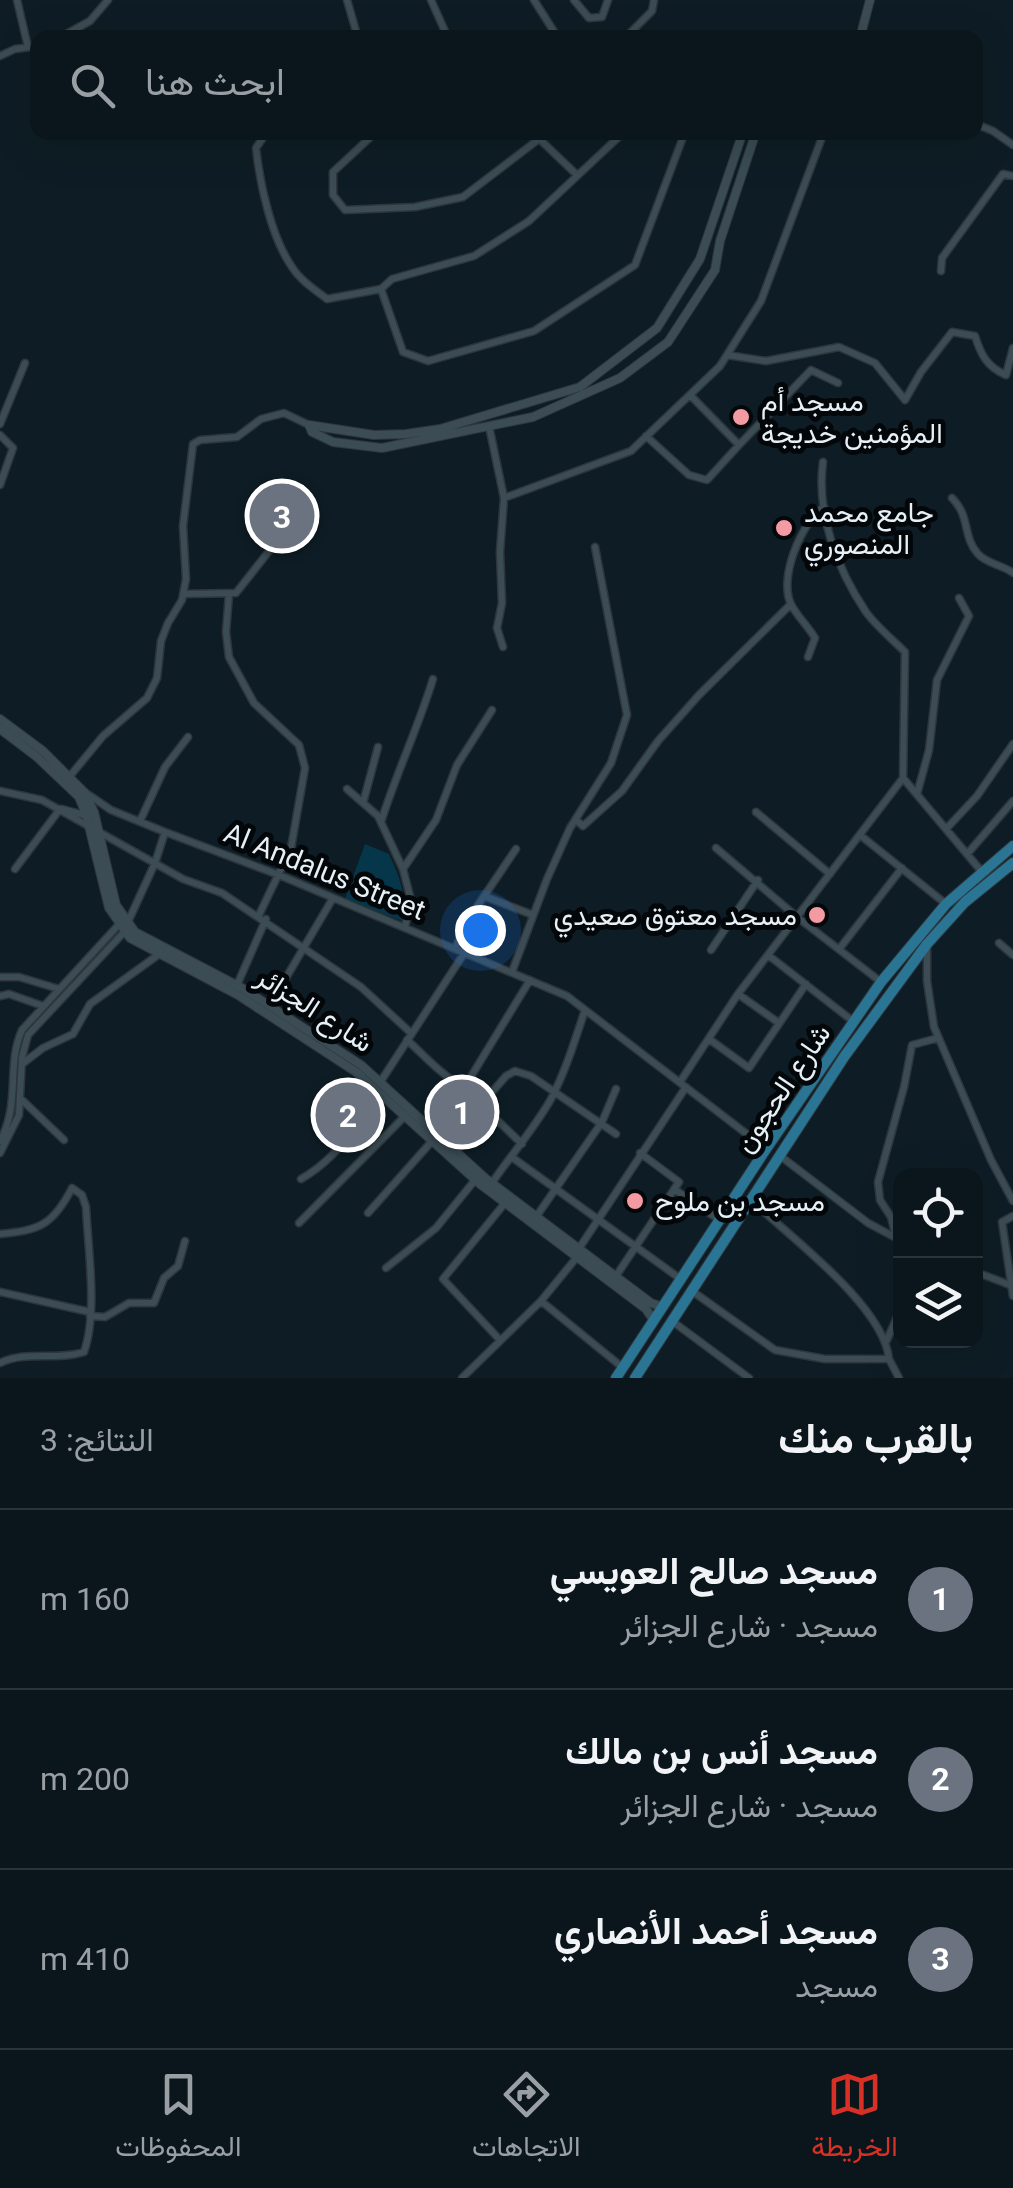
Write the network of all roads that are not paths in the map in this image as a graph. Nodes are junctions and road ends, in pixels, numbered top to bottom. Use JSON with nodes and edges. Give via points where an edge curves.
{"nodes":[{"id":1,"x":17,"y":0,"type":"edge"},
{"id":2,"x":108,"y":0,"type":"edge"},
{"id":3,"x":347,"y":0,"type":"edge"},
{"id":4,"x":432,"y":0,"type":"edge"},
{"id":5,"x":534,"y":0,"type":"edge"},
{"id":6,"x":574,"y":0,"type":"edge"},
{"id":7,"x":608,"y":0,"type":"edge"},
{"id":8,"x":654,"y":0,"type":"edge"},
{"id":9,"x":870,"y":0,"type":"edge"},
{"id":10,"x":74,"y":30,"type":"edge"},
{"id":11,"x":356,"y":30,"type":"edge"},
{"id":12,"x":445,"y":30,"type":"edge"},
{"id":13,"x":553,"y":30,"type":"edge"},
{"id":14,"x":633,"y":30,"type":"edge"},
{"id":15,"x":862,"y":30,"type":"edge"},
{"id":16,"x":28,"y":48,"type":"joint"},
{"id":17,"x":0,"y":56,"type":"edge"},
{"id":18,"x":983,"y":126,"type":"edge"},
{"id":19,"x":262,"y":140,"type":"edge"},
{"id":20,"x":367,"y":140,"type":"edge"},
{"id":21,"x":538,"y":140,"type":"edge"},
{"id":22,"x":540,"y":140,"type":"edge"},
{"id":23,"x":615,"y":140,"type":"edge"},
{"id":24,"x":683,"y":140,"type":"edge"},
{"id":25,"x":740,"y":140,"type":"edge"},
{"id":26,"x":753,"y":140,"type":"edge"},
{"id":27,"x":821,"y":140,"type":"edge"},
{"id":28,"x":1013,"y":145,"type":"edge"},
{"id":29,"x":576,"y":174,"type":"junction"},
{"id":30,"x":1013,"y":176,"type":"edge"},
{"id":31,"x":941,"y":271,"type":"dead end"},
{"id":32,"x":380,"y":289,"type":"junction"},
{"id":33,"x":1013,"y":348,"type":"edge"},
{"id":34,"x":727,"y":355,"type":"junction"},
{"id":35,"x":25,"y":363,"type":"dead end"},
{"id":36,"x":838,"y":383,"type":"dead end"},
{"id":37,"x":690,"y":395,"type":"junction"},
{"id":38,"x":0,"y":424,"type":"edge"},
{"id":39,"x":309,"y":426,"type":"junction"},
{"id":40,"x":489,"y":426,"type":"junction"},
{"id":41,"x":0,"y":434,"type":"edge"},
{"id":42,"x":646,"y":436,"type":"junction"},
{"id":43,"x":740,"y":446,"type":"junction"},
{"id":44,"x":823,"y":462,"type":"dead end"},
{"id":45,"x":0,"y":486,"type":"edge"},
{"id":46,"x":504,"y":498,"type":"junction"},
{"id":47,"x":952,"y":498,"type":"dead end"},
{"id":48,"x":302,"y":508,"type":"dead end"},
{"id":49,"x":824,"y":508,"type":"junction"},
{"id":50,"x":595,"y":547,"type":"dead end"},
{"id":51,"x":1013,"y":572,"type":"edge"},
{"id":52,"x":184,"y":594,"type":"junction"},
{"id":53,"x":230,"y":594,"type":"junction"},
{"id":54,"x":959,"y":598,"type":"dead end"},
{"id":55,"x":791,"y":604,"type":"junction"},
{"id":56,"x":503,"y":647,"type":"dead end"},
{"id":57,"x":808,"y":657,"type":"dead end"},
{"id":58,"x":433,"y":679,"type":"dead end"},
{"id":59,"x":492,"y":710,"type":"dead end"},
{"id":60,"x":0,"y":719,"type":"edge"},
{"id":61,"x":0,"y":729,"type":"edge"},
{"id":62,"x":188,"y":738,"type":"dead end"},
{"id":63,"x":1013,"y":744,"type":"edge"},
{"id":64,"x":378,"y":747,"type":"dead end"},
{"id":65,"x":70,"y":776,"type":"junction"},
{"id":66,"x":902,"y":778,"type":"junction"},
{"id":67,"x":348,"y":789,"type":"dead end"},
{"id":68,"x":0,"y":791,"type":"edge"},
{"id":69,"x":85,"y":793,"type":"junction"},
{"id":70,"x":917,"y":794,"type":"junction"},
{"id":71,"x":1013,"y":801,"type":"edge"},
{"id":72,"x":362,"y":803,"type":"junction"},
{"id":73,"x":60,"y":809,"type":"junction"},
{"id":74,"x":111,"y":810,"type":"junction"},
{"id":75,"x":756,"y":812,"type":"dead end"},
{"id":76,"x":576,"y":820,"type":"junction"},
{"id":77,"x":140,"y":821,"type":"junction"},
{"id":78,"x":92,"y":822,"type":"junction"},
{"id":79,"x":381,"y":822,"type":"junction"},
{"id":80,"x":947,"y":828,"type":"junction"},
{"id":81,"x":165,"y":832,"type":"junction"},
{"id":82,"x":860,"y":835,"type":"junction"},
{"id":83,"x":1013,"y":846,"type":"edge"},
{"id":84,"x":716,"y":848,"type":"dead end"},
{"id":85,"x":516,"y":849,"type":"dead end"},
{"id":86,"x":968,"y":853,"type":"junction"},
{"id":87,"x":156,"y":863,"type":"junction"},
{"id":88,"x":1013,"y":863,"type":"edge"},
{"id":89,"x":403,"y":868,"type":"junction"},
{"id":90,"x":902,"y":868,"type":"junction"},
{"id":91,"x":15,"y":869,"type":"dead end"},
{"id":92,"x":982,"y":872,"type":"junction"},
{"id":93,"x":830,"y":874,"type":"junction"},
{"id":94,"x":279,"y":875,"type":"junction"},
{"id":95,"x":758,"y":880,"type":"junction"},
{"id":96,"x":484,"y":896,"type":"junction"},
{"id":97,"x":333,"y":898,"type":"junction"},
{"id":98,"x":946,"y":904,"type":"junction"},
{"id":99,"x":533,"y":916,"type":"junction"},
{"id":100,"x":262,"y":917,"type":"junction"},
{"id":101,"x":797,"y":917,"type":"junction"},
{"id":102,"x":124,"y":925,"type":"junction"},
{"id":103,"x":405,"y":927,"type":"junction"},
{"id":104,"x":999,"y":943,"type":"dead end"},
{"id":105,"x":928,"y":944,"type":"junction"},
{"id":106,"x":304,"y":948,"type":"junction"},
{"id":107,"x":455,"y":948,"type":"junction"},
{"id":108,"x":840,"y":948,"type":"junction"},
{"id":109,"x":710,"y":950,"type":"dead end"},
{"id":110,"x":464,"y":952,"type":"junction"},
{"id":111,"x":158,"y":955,"type":"junction"},
{"id":112,"x":768,"y":955,"type":"junction"},
{"id":113,"x":1013,"y":955,"type":"edge"},
{"id":114,"x":512,"y":972,"type":"junction"},
{"id":115,"x":0,"y":976,"type":"edge"},
{"id":116,"x":530,"y":980,"type":"junction"},
{"id":117,"x":882,"y":982,"type":"junction"},
{"id":118,"x":806,"y":984,"type":"junction"},
{"id":119,"x":237,"y":985,"type":"junction"},
{"id":120,"x":60,"y":989,"type":"junction"},
{"id":121,"x":738,"y":994,"type":"junction"},
{"id":122,"x":0,"y":996,"type":"edge"},
{"id":123,"x":270,"y":1005,"type":"junction"},
{"id":124,"x":43,"y":1006,"type":"junction"},
{"id":125,"x":585,"y":1010,"type":"junction"},
{"id":126,"x":854,"y":1022,"type":"junction"},
{"id":127,"x":780,"y":1023,"type":"junction"},
{"id":128,"x":409,"y":1036,"type":"junction"},
{"id":129,"x":709,"y":1038,"type":"junction"},
{"id":130,"x":938,"y":1038,"type":"junction"},
{"id":131,"x":21,"y":1064,"type":"junction"},
{"id":132,"x":362,"y":1076,"type":"junction"},
{"id":133,"x":380,"y":1080,"type":"junction"},
{"id":134,"x":683,"y":1085,"type":"junction"},
{"id":135,"x":464,"y":1088,"type":"junction"},
{"id":136,"x":555,"y":1089,"type":"junction"},
{"id":137,"x":616,"y":1089,"type":"dead end"},
{"id":138,"x":386,"y":1096,"type":"junction"},
{"id":139,"x":20,"y":1098,"type":"junction"},
{"id":140,"x":406,"y":1115,"type":"junction"},
{"id":141,"x":602,"y":1122,"type":"junction"},
{"id":142,"x":4,"y":1124,"type":"edge"},
{"id":143,"x":429,"y":1126,"type":"junction"},
{"id":144,"x":616,"y":1134,"type":"dead end"},
{"id":145,"x":0,"y":1140,"type":"edge"},
{"id":146,"x":64,"y":1140,"type":"dead end"},
{"id":147,"x":432,"y":1140,"type":"junction"},
{"id":148,"x":348,"y":1141,"type":"junction"},
{"id":149,"x":522,"y":1144,"type":"junction"},
{"id":150,"x":772,"y":1152,"type":"junction"},
{"id":151,"x":0,"y":1153,"type":"edge"},
{"id":152,"x":640,"y":1153,"type":"junction"},
{"id":153,"x":513,"y":1158,"type":"junction"},
{"id":154,"x":301,"y":1179,"type":"dead end"},
{"id":155,"x":475,"y":1180,"type":"junction"},
{"id":156,"x":492,"y":1183,"type":"junction"},
{"id":157,"x":556,"y":1188,"type":"junction"},
{"id":158,"x":674,"y":1189,"type":"junction"},
{"id":159,"x":750,"y":1199,"type":"junction"},
{"id":160,"x":1013,"y":1201,"type":"edge"},
{"id":161,"x":506,"y":1204,"type":"junction"},
{"id":162,"x":368,"y":1213,"type":"dead end"},
{"id":163,"x":1013,"y":1216,"type":"edge"},
{"id":164,"x":536,"y":1217,"type":"junction"},
{"id":165,"x":600,"y":1218,"type":"junction"},
{"id":166,"x":721,"y":1220,"type":"junction"},
{"id":167,"x":299,"y":1223,"type":"dead end"},
{"id":168,"x":893,"y":1223,"type":"edge"},
{"id":169,"x":0,"y":1234,"type":"edge"},
{"id":170,"x":893,"y":1236,"type":"edge"},
{"id":171,"x":185,"y":1241,"type":"dead end"},
{"id":172,"x":636,"y":1244,"type":"junction"},
{"id":173,"x":577,"y":1254,"type":"junction"},
{"id":174,"x":386,"y":1268,"type":"dead end"},
{"id":175,"x":983,"y":1275,"type":"edge"},
{"id":176,"x":616,"y":1276,"type":"junction"},
{"id":177,"x":682,"y":1280,"type":"junction"},
{"id":178,"x":1010,"y":1285,"type":"junction"},
{"id":179,"x":692,"y":1291,"type":"junction"},
{"id":180,"x":0,"y":1292,"type":"edge"},
{"id":181,"x":1013,"y":1296,"type":"edge"},
{"id":182,"x":540,"y":1301,"type":"junction"},
{"id":183,"x":663,"y":1307,"type":"junction"},
{"id":184,"x":90,"y":1314,"type":"junction"},
{"id":185,"x":654,"y":1321,"type":"junction"},
{"id":186,"x":672,"y":1321,"type":"junction"},
{"id":187,"x":893,"y":1327,"type":"edge"},
{"id":188,"x":500,"y":1339,"type":"junction"},
{"id":189,"x":887,"y":1341,"type":"junction"},
{"id":190,"x":888,"y":1359,"type":"junction"},
{"id":191,"x":0,"y":1363,"type":"edge"},
{"id":192,"x":620,"y":1373,"type":"edge"},
{"id":193,"x":462,"y":1378,"type":"edge"},
{"id":194,"x":635,"y":1378,"type":"edge"},
{"id":195,"x":749,"y":1378,"type":"edge"},
{"id":196,"x":899,"y":1378,"type":"edge"}],
"edges":[{"from":1,"to":16,"type":"street"},
{"from":2,"to":10,"type":"street"},
{"from":3,"to":11,"type":"street"},
{"from":4,"to":12,"type":"street"},
{"from":5,"to":13,"type":"street"},
{"from":6,"to":7,"type":"street","via":[[589,18],[602,17]]},
{"from":8,"to":14,"type":"street","via":[[652,12]]},
{"from":9,"to":15,"type":"street"},
{"from":16,"to":17,"type":"street"},
{"from":18,"to":28,"type":"street"},
{"from":19,"to":32,"type":"street","via":[[256,148],[260,179],[292,267],[326,299]]},
{"from":20,"to":21,"type":"street","via":[[333,172],[334,195],[345,210],[463,197]]},
{"from":22,"to":29,"type":"street"},
{"from":23,"to":29,"type":"street"},
{"from":24,"to":32,"type":"street","via":[[636,266],[534,330],[428,361],[402,352]]},
{"from":25,"to":39,"type":"street","via":[[700,259],[657,328],[580,386],[440,429],[374,435]]},
{"from":26,"to":40,"type":"street","via":[[715,270],[668,342],[620,378],[533,417]]},
{"from":27,"to":34,"type":"street","via":[[761,301]]},
{"from":29,"to":32,"type":"street","via":[[528,221],[474,256],[392,279]]},
{"from":30,"to":31,"type":"street","via":[[1003,174],[984,198],[942,258]]},
{"from":33,"to":34,"type":"street","via":[[1006,375],[983,358],[975,336],[952,332],[905,400],[874,363],[839,347],[766,361]]},
{"from":34,"to":37,"type":"street"},
{"from":35,"to":38,"type":"street"},
{"from":36,"to":43,"type":"street","via":[[811,370]]},
{"from":37,"to":42,"type":"street"},
{"from":37,"to":43,"type":"street"},
{"from":39,"to":40,"type":"street","via":[[333,442],[382,448]]},
{"from":39,"to":52,"type":"street","via":[[284,412],[237,436],[194,444],[183,526]]},
{"from":40,"to":46,"type":"street"},
{"from":41,"to":45,"type":"street","via":[[13,448]]},
{"from":42,"to":43,"type":"street","via":[[689,475],[707,480]]},
{"from":42,"to":46,"type":"street","via":[[631,451]]},
{"from":44,"to":49,"type":"street"},
{"from":46,"to":56,"type":"street","via":[[497,628]]},
{"from":47,"to":51,"type":"street","via":[[981,559]]},
{"from":48,"to":53,"type":"street"},
{"from":49,"to":55,"type":"street","via":[[801,531]]},
{"from":49,"to":66,"type":"street","via":[[844,572],[868,614],[904,652]]},
{"from":50,"to":76,"type":"street","via":[[627,715],[611,763]]},
{"from":52,"to":53,"type":"street"},
{"from":52,"to":65,"type":"street","via":[[168,623],[147,698]]},
{"from":53,"to":94,"type":"street","via":[[229,657],[254,704],[298,745],[305,768],[296,828]]},
{"from":54,"to":70,"type":"street","via":[[968,616],[937,680],[930,750]]},
{"from":55,"to":57,"type":"street","via":[[814,638]]},
{"from":55,"to":76,"type":"street","via":[[699,695],[622,791],[584,826]]},
{"from":58,"to":79,"type":"street"},
{"from":59,"to":89,"type":"street","via":[[457,765],[436,820]]},
{"from":60,"to":65,"type":"street"},
{"from":61,"to":78,"type":"street","via":[[69,786]]},
{"from":62,"to":77,"type":"street","via":[[165,767]]},
{"from":63,"to":80,"type":"street"},
{"from":64,"to":72,"type":"street"},
{"from":65,"to":69,"type":"street"},
{"from":66,"to":70,"type":"street"},
{"from":66,"to":82,"type":"street"},
{"from":67,"to":72,"type":"street"},
{"from":68,"to":73,"type":"street"},
{"from":69,"to":74,"type":"street","name":"Al Andalus Street"},
{"from":69,"to":78,"type":"street"},
{"from":70,"to":80,"type":"street"},
{"from":71,"to":86,"type":"street"},
{"from":72,"to":79,"type":"street"},
{"from":73,"to":78,"type":"street"},
{"from":73,"to":78,"type":"street"},
{"from":73,"to":91,"type":"street"},
{"from":74,"to":77,"type":"street","name":"Al Andalus Street"},
{"from":74,"to":78,"type":"street"},
{"from":75,"to":93,"type":"street"},
{"from":76,"to":99,"type":"street"},
{"from":77,"to":81,"type":"street","name":"Al Andalus Street"},
{"from":78,"to":87,"type":"street"},
{"from":78,"to":102,"type":"street"},
{"from":79,"to":89,"type":"street"},
{"from":80,"to":86,"type":"street"},
{"from":81,"to":87,"type":"street"},
{"from":81,"to":94,"type":"street","name":"Al Andalus Street"},
{"from":82,"to":90,"type":"street"},
{"from":82,"to":93,"type":"street"},
{"from":83,"to":92,"type":"main road","name":"شارع الحجون"},
{"from":84,"to":95,"type":"street"},
{"from":85,"to":96,"type":"street"},
{"from":86,"to":92,"type":"street"},
{"from":87,"to":100,"type":"street"},
{"from":87,"to":102,"type":"street"},
{"from":88,"to":105,"type":"main road","name":"شارع الحجون"},
{"from":89,"to":103,"type":"street","via":[[410,900]]},
{"from":90,"to":98,"type":"street"},
{"from":90,"to":108,"type":"street"},
{"from":92,"to":98,"type":"main road","name":"شارع الحجون"},
{"from":93,"to":101,"type":"street"},
{"from":94,"to":97,"type":"street","name":"Al Andalus Street"},
{"from":94,"to":100,"type":"street"},
{"from":95,"to":101,"type":"street"},
{"from":95,"to":109,"type":"street"},
{"from":96,"to":99,"type":"street"},
{"from":96,"to":107,"type":"street"},
{"from":97,"to":103,"type":"street","name":"Al Andalus Street"},
{"from":97,"to":106,"type":"street"},
{"from":98,"to":117,"type":"main road","name":"شارع الحجون"},
{"from":99,"to":114,"type":"street"},
{"from":100,"to":106,"type":"street"},
{"from":100,"to":119,"type":"street"},
{"from":101,"to":108,"type":"street"},
{"from":101,"to":112,"type":"street"},
{"from":102,"to":111,"type":"street","name":"شارع الجزائر"},
{"from":102,"to":119,"type":"street","name":"شارع الجزائر"},
{"from":102,"to":120,"type":"street"},
{"from":102,"to":131,"type":"street","via":[[35,1025]]},
{"from":103,"to":107,"type":"street","name":"Al Andalus Street"},
{"from":104,"to":113,"type":"street"},
{"from":105,"to":130,"type":"street"},
{"from":105,"to":150,"type":"main road","name":"شارع الحجون"},
{"from":106,"to":123,"type":"street"},
{"from":106,"to":128,"type":"street","via":[[362,987]]},
{"from":107,"to":110,"type":"street","name":"Al Andalus Street"},
{"from":108,"to":117,"type":"street"},
{"from":110,"to":114,"type":"street","name":"Al Andalus Street"},
{"from":110,"to":128,"type":"street"},
{"from":111,"to":131,"type":"street","via":[[90,1004],[73,1034]]},
{"from":111,"to":132,"type":"street","name":"شارع الجزائر","via":[[238,994]]},
{"from":112,"to":118,"type":"street"},
{"from":112,"to":121,"type":"street"},
{"from":114,"to":116,"type":"street","name":"Al Andalus Street"},
{"from":115,"to":120,"type":"street"},
{"from":116,"to":125,"type":"street","name":"Al Andalus Street"},
{"from":116,"to":135,"type":"street"},
{"from":117,"to":126,"type":"main road","name":"شارع الحجون"},
{"from":118,"to":126,"type":"street"},
{"from":118,"to":127,"type":"street"},
{"from":119,"to":123,"type":"street","name":"شارع الجزائر"},
{"from":120,"to":124,"type":"street"},
{"from":121,"to":127,"type":"street"},
{"from":121,"to":129,"type":"street"},
{"from":122,"to":124,"type":"street"},
{"from":123,"to":133,"type":"street","name":"شارع الجزائر"},
{"from":124,"to":142,"type":"street","via":[[17,1042],[14,1100]]},
{"from":125,"to":134,"type":"street","name":"Al Andalus Street"},
{"from":125,"to":136,"type":"street"},
{"from":126,"to":150,"type":"main road","name":"شارع الحجون"},
{"from":127,"to":129,"type":"street","via":[[749,1068]]},
{"from":128,"to":133,"type":"street"},
{"from":128,"to":135,"type":"street"},
{"from":129,"to":134,"type":"street"},
{"from":130,"to":160,"type":"street"},
{"from":130,"to":168,"type":"street","via":[[912,1045],[878,1182]]},
{"from":131,"to":139,"type":"street"},
{"from":132,"to":138,"type":"street","name":"شارع الجزائر"},
{"from":132,"to":148,"type":"street","via":[[325,1120]]},
{"from":133,"to":143,"type":"street","name":"شارع الجزائر"},
{"from":134,"to":150,"type":"street","name":"Al Andalus Street"},
{"from":134,"to":152,"type":"street"},
{"from":135,"to":136,"type":"street","via":[[493,1091],[515,1071]]},
{"from":135,"to":143,"type":"street"},
{"from":135,"to":149,"type":"street"},
{"from":136,"to":141,"type":"street"},
{"from":136,"to":149,"type":"street"},
{"from":137,"to":141,"type":"street"},
{"from":138,"to":140,"type":"street","name":"شارع الجزائر"},
{"from":138,"to":148,"type":"street"},
{"from":139,"to":146,"type":"street"},
{"from":139,"to":151,"type":"street"},
{"from":140,"to":147,"type":"street","name":"شارع الجزائر"},
{"from":140,"to":167,"type":"street"},
{"from":141,"to":144,"type":"street"},
{"from":141,"to":157,"type":"street"},
{"from":142,"to":145,"type":"street"},
{"from":143,"to":156,"type":"street","name":"شارع الجزائر"},
{"from":147,"to":155,"type":"street","name":"شارع الجزائر"},
{"from":147,"to":162,"type":"street"},
{"from":148,"to":154,"type":"street"},
{"from":149,"to":153,"type":"street"},
{"from":150,"to":159,"type":"main road","name":"شارع الحجون"},
{"from":150,"to":166,"type":"main road","name":"شارع الحجون"},
{"from":150,"to":170,"type":"street","name":"Al Andalus Street"},
{"from":152,"to":158,"type":"street","via":[[679,1182]]},
{"from":152,"to":165,"type":"street"},
{"from":153,"to":156,"type":"street"},
{"from":153,"to":157,"type":"street"},
{"from":155,"to":161,"type":"street","name":"شارع الجزائر"},
{"from":155,"to":174,"type":"street","via":[[436,1228]]},
{"from":156,"to":164,"type":"street","name":"شارع الجزائر"},
{"from":157,"to":164,"type":"street"},
{"from":157,"to":165,"type":"street"},
{"from":158,"to":166,"type":"street"},
{"from":158,"to":172,"type":"street"},
{"from":159,"to":179,"type":"main road","name":"شارع الحجون"},
{"from":159,"to":189,"type":"street","via":[[868,1310]]},
{"from":161,"to":173,"type":"street","name":"شارع الجزائر"},
{"from":161,"to":188,"type":"street","via":[[443,1278]]},
{"from":163,"to":178,"type":"street","via":[[1002,1222]]},
{"from":164,"to":173,"type":"street","name":"شارع الجزائر"},
{"from":165,"to":172,"type":"street"},
{"from":165,"to":173,"type":"street"},
{"from":166,"to":177,"type":"main road","name":"شارع الحجون"},
{"from":169,"to":184,"type":"street","via":[[30,1232],[50,1222],[72,1188],[82,1196]]},
{"from":171,"to":184,"type":"street","via":[[178,1266],[154,1302],[129,1303],[109,1316]]},
{"from":172,"to":176,"type":"street"},
{"from":172,"to":177,"type":"street"},
{"from":173,"to":176,"type":"street","name":"شارع الجزائر"},
{"from":173,"to":182,"type":"street"},
{"from":173,"to":185,"type":"street","name":"شارع الجزائر"},
{"from":175,"to":178,"type":"street"},
{"from":176,"to":183,"type":"street","name":"شارع الجزائر"},
{"from":177,"to":183,"type":"main road","name":"شارع الحجون"},
{"from":178,"to":181,"type":"street"},
{"from":179,"to":186,"type":"main road","name":"شارع الحجون"},
{"from":179,"to":190,"type":"street","via":[[776,1350],[825,1359]]},
{"from":180,"to":184,"type":"street"},
{"from":182,"to":188,"type":"street"},
{"from":182,"to":192,"type":"street"},
{"from":183,"to":185,"type":"main road","name":"شارع الحجون"},
{"from":184,"to":191,"type":"street","via":[[84,1352],[14,1356]]},
{"from":185,"to":192,"type":"main road","name":"شارع الحجون"},
{"from":186,"to":194,"type":"main road","name":"شارع الحجون"},
{"from":186,"to":195,"type":"street"},
{"from":187,"to":189,"type":"street"},
{"from":188,"to":193,"type":"street"},
{"from":189,"to":190,"type":"street"},
{"from":190,"to":196,"type":"street"}]}
